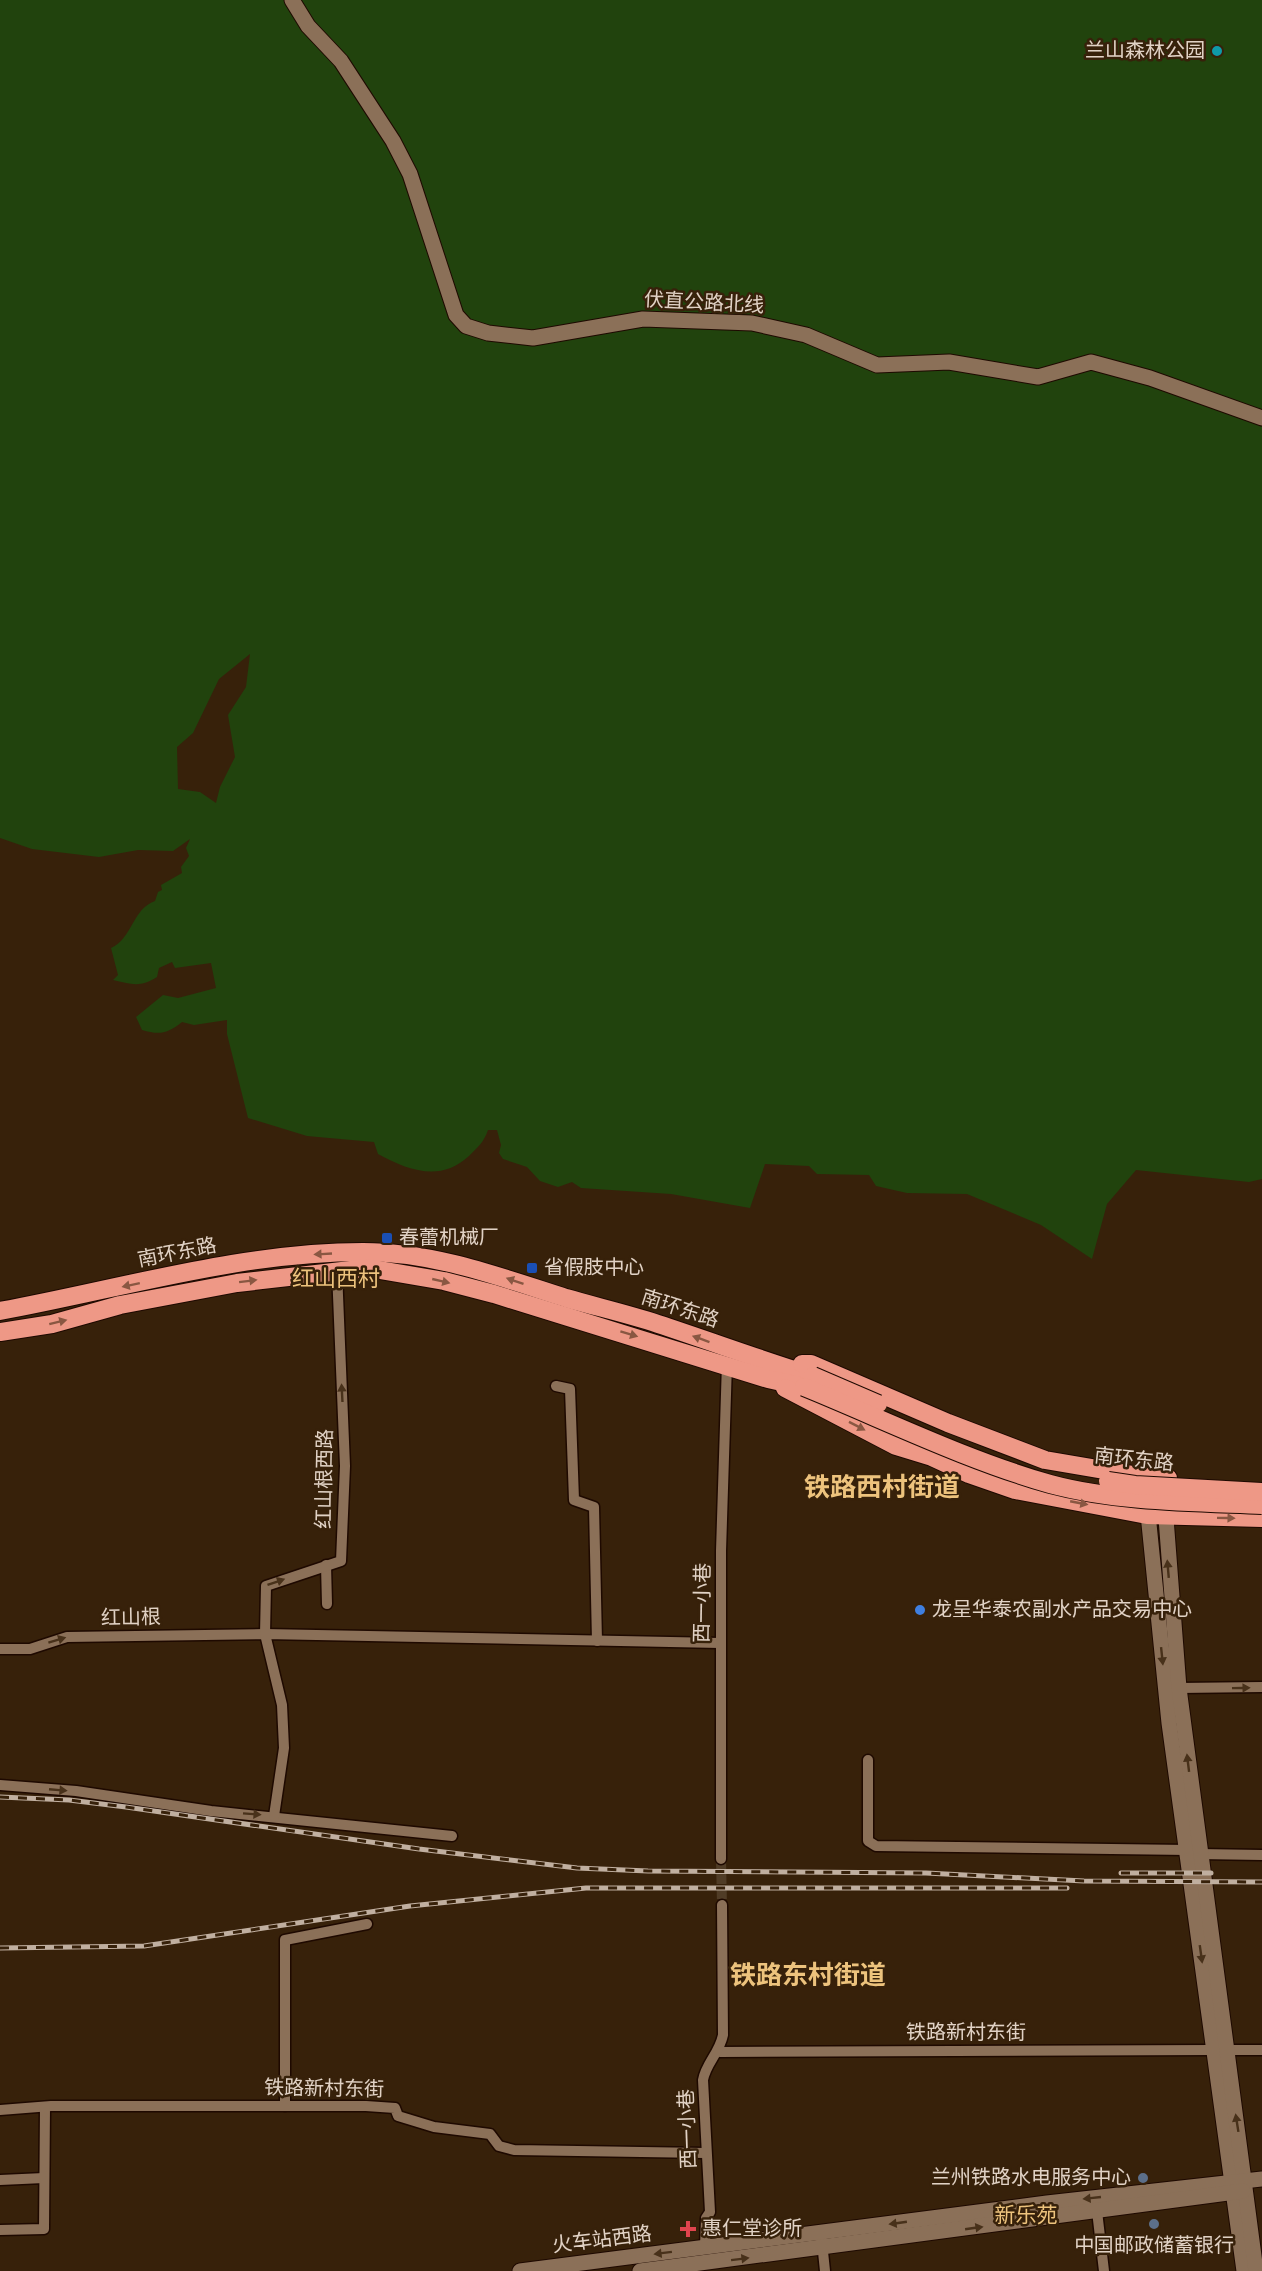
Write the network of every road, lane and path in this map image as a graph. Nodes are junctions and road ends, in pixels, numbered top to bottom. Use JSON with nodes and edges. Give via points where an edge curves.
{"nodes":[{"id":1,"x":292,"y":0,"type":"edge"},
{"id":2,"x":1262,"y":418,"type":"edge"},
{"id":3,"x":337,"y":1271,"type":"junction"},
{"id":4,"x":0,"y":1311,"type":"edge"},
{"id":5,"x":0,"y":1332,"type":"edge"},
{"id":6,"x":727,"y":1356,"type":"junction"},
{"id":7,"x":772,"y":1372,"type":"junction"},
{"id":8,"x":809,"y":1382,"type":"junction"},
{"id":9,"x":556,"y":1386,"type":"dead end"},
{"id":10,"x":1145,"y":1477,"type":"junction"},
{"id":11,"x":1164,"y":1478,"type":"junction"},
{"id":12,"x":1262,"y":1483,"type":"edge"},
{"id":13,"x":1262,"y":1492,"type":"edge"},
{"id":14,"x":1262,"y":1504,"type":"edge"},
{"id":15,"x":1156,"y":1515,"type":"junction"},
{"id":16,"x":1262,"y":1518,"type":"edge"},
{"id":17,"x":326,"y":1565,"type":"junction"},
{"id":18,"x":327,"y":1605,"type":"dead end"},
{"id":19,"x":265,"y":1634,"type":"junction"},
{"id":20,"x":597,"y":1641,"type":"junction"},
{"id":21,"x":720,"y":1643,"type":"junction"},
{"id":22,"x":0,"y":1648,"type":"edge"},
{"id":23,"x":1262,"y":1687,"type":"edge"},
{"id":24,"x":1179,"y":1688,"type":"junction"},
{"id":25,"x":868,"y":1760,"type":"dead end"},
{"id":26,"x":0,"y":1785,"type":"edge"},
{"id":27,"x":274,"y":1816,"type":"junction"},
{"id":28,"x":453,"y":1836,"type":"dead end"},
{"id":29,"x":1193,"y":1852,"type":"junction"},
{"id":30,"x":1262,"y":1855,"type":"edge"},
{"id":31,"x":720,"y":1859,"type":"tunnel mouth"},
{"id":32,"x":722,"y":1905,"type":"tunnel mouth"},
{"id":33,"x":367,"y":1924,"type":"dead end"},
{"id":34,"x":1220,"y":2050,"type":"junction"},
{"id":35,"x":1262,"y":2050,"type":"edge"},
{"id":36,"x":720,"y":2052,"type":"junction"},
{"id":37,"x":285,"y":2106,"type":"junction"},
{"id":38,"x":45,"y":2107,"type":"junction"},
{"id":39,"x":0,"y":2110,"type":"edge"},
{"id":40,"x":705,"y":2153,"type":"junction"},
{"id":41,"x":44,"y":2178,"type":"junction"},
{"id":42,"x":1262,"y":2179,"type":"edge"},
{"id":43,"x":0,"y":2180,"type":"edge"},
{"id":44,"x":1245,"y":2186,"type":"edge"},
{"id":45,"x":1097,"y":2211,"type":"junction"},
{"id":46,"x":0,"y":2230,"type":"edge"},
{"id":47,"x":822,"y":2241,"type":"junction"},
{"id":48,"x":709,"y":2261,"type":"edge"},
{"id":49,"x":520,"y":2271,"type":"edge"},
{"id":50,"x":640,"y":2271,"type":"edge"},
{"id":51,"x":825,"y":2271,"type":"edge"},
{"id":52,"x":1104,"y":2271,"type":"edge"},
{"id":53,"x":1244,"y":2271,"type":"edge"},
{"id":54,"x":1256,"y":2271,"type":"edge"}],
"edges":[{"from":1,"to":2,"type":"main road","name":"伏直公路北线","via":[[308,26],[341,61],[393,141],[410,174],[456,315],[466,326],[488,333],[533,338],[643,319],[740,322],[806,335],[877,365],[949,362],[1038,377],[1090,362],[1150,378]]},
{"from":5,"to":3,"type":"highway","name":"南环东路","one_way":true,"via":[[237,1283]]},
{"from":3,"to":6,"type":"highway","name":"南环东路","one_way":true,"via":[[368,1268],[444,1281]]},
{"from":17,"to":3,"type":"street","name":"红山根西路","one_way":true,"via":[[341,1561],[345,1466]]},
{"from":6,"to":4,"type":"highway","name":"南环东路","one_way":true,"via":[[657,1323],[470,1268],[365,1252],[243,1263]]},
{"from":6,"to":7,"type":"highway","name":"南环东路"},
{"from":6,"to":21,"type":"street","name":"西一小巷"},
{"from":7,"to":8,"type":"highway","name":"南环东路"},
{"from":7,"to":10,"type":"highway","via":[[810,1364],[1045,1460]]},
{"from":7,"to":15,"type":"highway","one_way":true,"via":[[896,1446],[969,1474],[1015,1490]]},
{"from":8,"to":13,"type":"highway","name":"南环东路","bridge":true,"via":[[1006,1459],[1054,1473],[1135,1485]]},
{"from":8,"to":14,"type":"highway","name":"南环东路","bridge":true,"via":[[1001,1468],[1052,1484],[1136,1498]]},
{"from":9,"to":20,"type":"street","via":[[570,1389],[574,1500],[594,1507]]},
{"from":10,"to":11,"type":"highway"},
{"from":10,"to":15,"type":"main road"},
{"from":11,"to":12,"type":"highway"},
{"from":11,"to":15,"type":"main road"},
{"from":15,"to":16,"type":"highway","one_way":true},
{"from":24,"to":15,"type":"main road","one_way":true},
{"from":15,"to":29,"type":"main road","one_way":true,"via":[[1169,1723]]},
{"from":17,"to":18,"type":"street"},
{"from":19,"to":17,"type":"street","one_way":true,"via":[[266,1586]]},
{"from":19,"to":20,"type":"street","name":"红山根"},
{"from":22,"to":19,"type":"street","name":"红山根","one_way":true,"via":[[30,1649],[67,1637]]},
{"from":19,"to":27,"type":"street","via":[[282,1705],[285,1748]]},
{"from":20,"to":21,"type":"street","name":"红山根"},
{"from":21,"to":31,"type":"street","name":"西一小巷"},
{"from":24,"to":23,"type":"street","one_way":true},
{"from":29,"to":24,"type":"main road","one_way":true},
{"from":25,"to":29,"type":"street","via":[[868,1841],[876,1846]]},
{"from":26,"to":27,"type":"street","one_way":true},
{"from":27,"to":28,"type":"street"},
{"from":29,"to":30,"type":"street"},
{"from":29,"to":34,"type":"main road"},
{"from":32,"to":36,"type":"street","name":"西一小巷"},
{"from":33,"to":37,"type":"street","via":[[285,1940]]},
{"from":34,"to":35,"type":"street","name":"铁路新村东街"},
{"from":34,"to":36,"type":"street","name":"铁路新村东街"},
{"from":34,"to":44,"type":"main road"},
{"from":36,"to":40,"type":"street","name":"西一小巷","via":[[705,2070],[703,2080]]},
{"from":37,"to":38,"type":"street","name":"铁路新村东街"},
{"from":37,"to":40,"type":"street","name":"铁路新村东街","via":[[394,2108],[398,2116],[411,2122],[490,2134],[499,2146],[514,2150]]},
{"from":38,"to":39,"type":"street","name":"铁路新村东街"},
{"from":38,"to":41,"type":"street"},
{"from":40,"to":48,"type":"street","name":"西一小巷"},
{"from":41,"to":43,"type":"street"},
{"from":41,"to":46,"type":"street","via":[[44,2229]]},
{"from":42,"to":44,"type":"main road","name":"火车站西路"},
{"from":44,"to":45,"type":"main road","name":"火车站西路"},
{"from":44,"to":47,"type":"main road","name":"火车站西路","one_way":true,"via":[[1047,2203]]},
{"from":44,"to":53,"type":"main road"},
{"from":44,"to":54,"type":"main road"},
{"from":47,"to":45,"type":"main road","name":"火车站西路","one_way":true},
{"from":45,"to":52,"type":"street"},
{"from":47,"to":48,"type":"main road","name":"火车站西路"},
{"from":47,"to":51,"type":"street"},
{"from":48,"to":49,"type":"main road","name":"火车站西路","one_way":true},
{"from":48,"to":50,"type":"main road","name":"火车站西路"}]}
